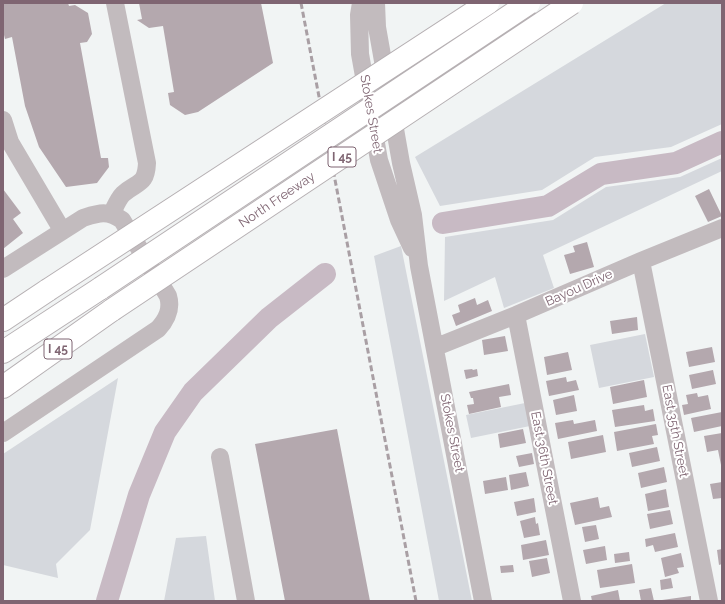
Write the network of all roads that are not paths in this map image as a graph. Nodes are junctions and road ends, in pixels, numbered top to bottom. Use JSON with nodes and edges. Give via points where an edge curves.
{"nodes":[{"id":1,"x":115,"y":3,"type":"edge"},
{"id":2,"x":361,"y":3,"type":"edge"},
{"id":3,"x":376,"y":3,"type":"edge"},
{"id":4,"x":488,"y":3,"type":"edge"},
{"id":5,"x":529,"y":3,"type":"edge"},
{"id":6,"x":572,"y":3,"type":"edge"},
{"id":7,"x":3,"y":120,"type":"edge"},
{"id":8,"x":7,"y":144,"type":"edge"},
{"id":9,"x":112,"y":214,"type":"junction"},
{"id":10,"x":722,"y":228,"type":"edge"},
{"id":11,"x":62,"y":230,"type":"junction"},
{"id":12,"x":641,"y":261,"type":"junction"},
{"id":13,"x":419,"y":266,"type":"junction"},
{"id":14,"x":3,"y":269,"type":"edge"},
{"id":15,"x":516,"y":315,"type":"junction"},
{"id":16,"x":3,"y":320,"type":"edge"},
{"id":17,"x":436,"y":347,"type":"junction"},
{"id":18,"x":3,"y":352,"type":"edge"},
{"id":19,"x":3,"y":387,"type":"edge"},
{"id":20,"x":3,"y":433,"type":"edge"},
{"id":21,"x":220,"y":457,"type":"dead end"},
{"id":22,"x":246,"y":601,"type":"edge"},
{"id":23,"x":483,"y":601,"type":"edge"},
{"id":24,"x":572,"y":601,"type":"edge"},
{"id":25,"x":709,"y":601,"type":"edge"}],
"edges":[{"from":1,"to":9,"type":"street","via":[[147,163],[147,174],[142,181],[123,194]]},
{"from":2,"to":13,"type":"street","name":"Stokes Street","via":[[360,54],[379,160],[399,220]]},
{"from":3,"to":13,"type":"street","name":"Stokes Street","via":[[401,163],[413,215]]},
{"from":4,"to":16,"type":"highway","bridge":true},
{"from":5,"to":18,"type":"highway","name":"North Freeway","bridge":true},
{"from":6,"to":19,"type":"highway","name":"North Freeway","number":"I 45","bridge":true,"via":[[112,310]]},
{"from":7,"to":8,"type":"street"},
{"from":8,"to":11,"type":"street"},
{"from":9,"to":11,"type":"street","via":[[83,218]]},
{"from":9,"to":20,"type":"street","via":[[122,220],[168,296],[170,302],[166,320],[158,329]]},
{"from":10,"to":12,"type":"street","name":"Bayou Drive"},
{"from":11,"to":14,"type":"street"},
{"from":12,"to":15,"type":"street","name":"Bayou Drive"},
{"from":12,"to":25,"type":"street","name":"East 35th Street"},
{"from":13,"to":17,"type":"street","name":"Stokes Street"},
{"from":15,"to":17,"type":"street","name":"Bayou Drive"},
{"from":15,"to":24,"type":"street","name":"East 36th Street"},
{"from":17,"to":23,"type":"street","name":"Stokes Street"},
{"from":21,"to":22,"type":"street"}]}
